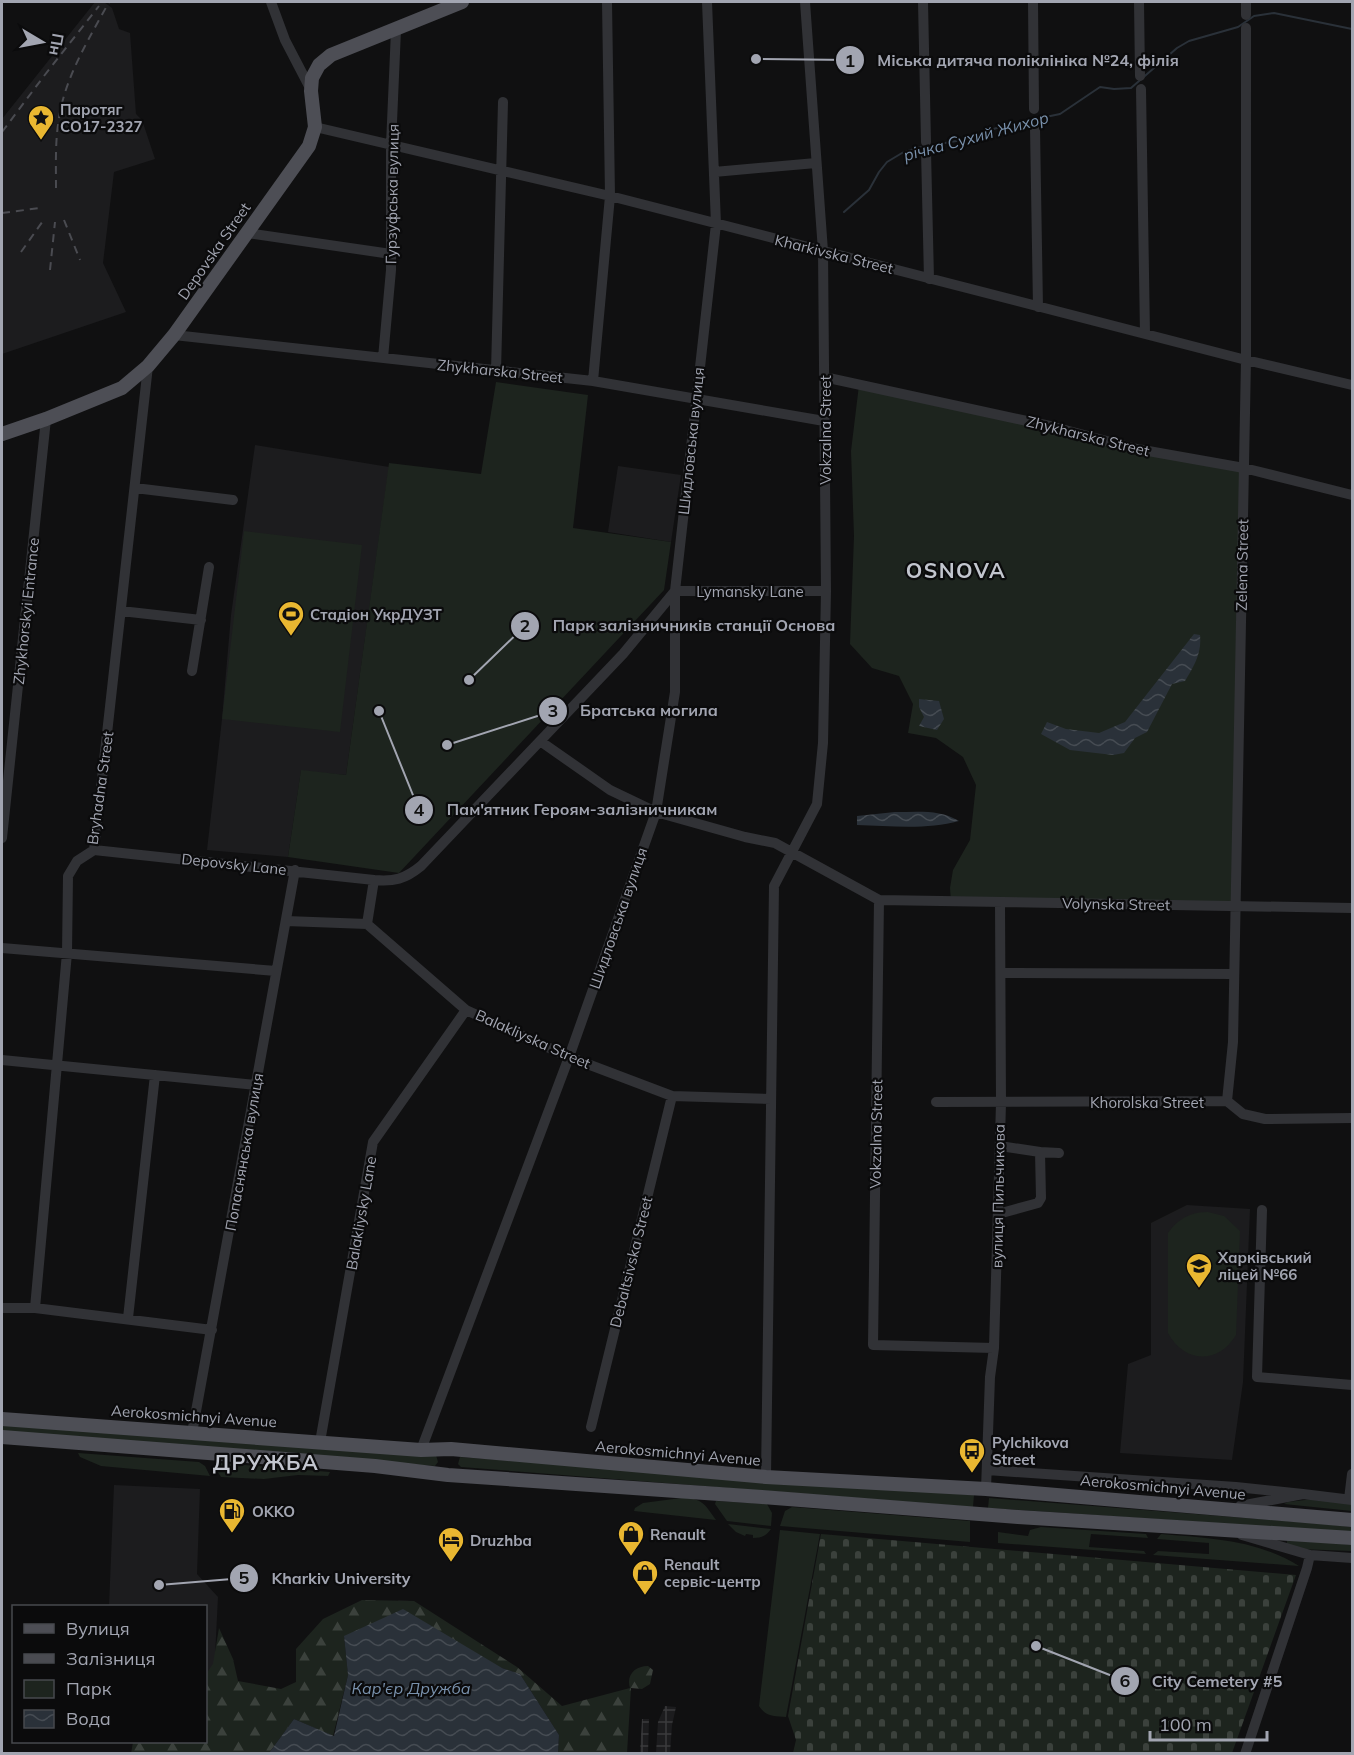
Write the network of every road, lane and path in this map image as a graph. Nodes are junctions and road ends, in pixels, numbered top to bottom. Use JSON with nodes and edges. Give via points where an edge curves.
{"nodes":[{"id":1,"x":271,"y":2,"type":"edge"},
{"id":2,"x":462,"y":2,"type":"edge"},
{"id":3,"x":607,"y":2,"type":"edge"},
{"id":4,"x":707,"y":2,"type":"edge"},
{"id":5,"x":804,"y":2,"type":"edge"},
{"id":6,"x":923,"y":2,"type":"edge"},
{"id":7,"x":1033,"y":2,"type":"edge"},
{"id":8,"x":1139,"y":2,"type":"edge"},
{"id":9,"x":1246,"y":2,"type":"edge"},
{"id":10,"x":1246,"y":15,"type":"dead end"},
{"id":11,"x":1246,"y":28,"type":"dead end"},
{"id":12,"x":396,"y":30,"type":"junction"},
{"id":13,"x":1140,"y":76,"type":"dead end"},
{"id":14,"x":1141,"y":89,"type":"dead end"},
{"id":15,"x":311,"y":91,"type":"junction"},
{"id":16,"x":503,"y":102,"type":"dead end"},
{"id":17,"x":1035,"y":109,"type":"dead end"},
{"id":18,"x":315,"y":127,"type":"junction"},
{"id":19,"x":1035,"y":128,"type":"dead end"},
{"id":20,"x":391,"y":145,"type":"junction"},
{"id":21,"x":816,"y":163,"type":"junction"},
{"id":22,"x":501,"y":170,"type":"junction"},
{"id":23,"x":714,"y":172,"type":"junction"},
{"id":24,"x":610,"y":196,"type":"junction"},
{"id":25,"x":716,"y":224,"type":"junction"},
{"id":26,"x":247,"y":233,"type":"junction"},
{"id":27,"x":823,"y":251,"type":"junction"},
{"id":28,"x":391,"y":254,"type":"junction"},
{"id":29,"x":929,"y":279,"type":"junction"},
{"id":30,"x":1038,"y":307,"type":"junction"},
{"id":31,"x":1145,"y":334,"type":"junction"},
{"id":32,"x":174,"y":335,"type":"junction"},
{"id":33,"x":383,"y":358,"type":"junction"},
{"id":34,"x":1246,"y":360,"type":"junction"},
{"id":35,"x":148,"y":366,"type":"junction"},
{"id":36,"x":496,"y":370,"type":"junction"},
{"id":37,"x":824,"y":377,"type":"junction"},
{"id":38,"x":593,"y":381,"type":"junction"},
{"id":39,"x":1353,"y":385,"type":"edge"},
{"id":40,"x":695,"y":399,"type":"junction"},
{"id":41,"x":46,"y":419,"type":"junction"},
{"id":42,"x":824,"y":421,"type":"junction"},
{"id":43,"x":2,"y":434,"type":"edge"},
{"id":44,"x":1244,"y":468,"type":"junction"},
{"id":45,"x":135,"y":488,"type":"junction"},
{"id":46,"x":1353,"y":495,"type":"edge"},
{"id":47,"x":233,"y":500,"type":"dead end"},
{"id":48,"x":209,"y":567,"type":"dead end"},
{"id":49,"x":675,"y":591,"type":"junction"},
{"id":50,"x":826,"y":591,"type":"junction"},
{"id":51,"x":122,"y":611,"type":"junction"},
{"id":52,"x":201,"y":620,"type":"junction"},
{"id":53,"x":192,"y":671,"type":"dead end"},
{"id":54,"x":540,"y":741,"type":"junction"},
{"id":55,"x":656,"y":812,"type":"junction"},
{"id":56,"x":2,"y":838,"type":"edge"},
{"id":57,"x":94,"y":850,"type":"junction"},
{"id":58,"x":792,"y":854,"type":"junction"},
{"id":59,"x":295,"y":870,"type":"junction"},
{"id":60,"x":374,"y":880,"type":"junction"},
{"id":61,"x":879,"y":900,"type":"junction"},
{"id":62,"x":1000,"y":903,"type":"junction"},
{"id":63,"x":1235,"y":905,"type":"junction"},
{"id":64,"x":1353,"y":908,"type":"edge"},
{"id":65,"x":286,"y":921,"type":"junction"},
{"id":66,"x":367,"y":924,"type":"junction"},
{"id":67,"x":2,"y":948,"type":"edge"},
{"id":68,"x":67,"y":954,"type":"junction"},
{"id":69,"x":276,"y":971,"type":"junction"},
{"id":70,"x":1001,"y":973,"type":"junction"},
{"id":71,"x":1234,"y":974,"type":"junction"},
{"id":72,"x":466,"y":1010,"type":"junction"},
{"id":73,"x":569,"y":1057,"type":"junction"},
{"id":74,"x":2,"y":1060,"type":"edge"},
{"id":75,"x":57,"y":1066,"type":"junction"},
{"id":76,"x":155,"y":1075,"type":"junction"},
{"id":77,"x":257,"y":1085,"type":"junction"},
{"id":78,"x":672,"y":1096,"type":"junction"},
{"id":79,"x":771,"y":1099,"type":"junction"},
{"id":80,"x":1227,"y":1101,"type":"junction"},
{"id":81,"x":936,"y":1102,"type":"dead end"},
{"id":82,"x":1001,"y":1103,"type":"junction"},
{"id":83,"x":1353,"y":1118,"type":"edge"},
{"id":84,"x":1000,"y":1146,"type":"junction"},
{"id":85,"x":1040,"y":1152,"type":"junction"},
{"id":86,"x":1059,"y":1153,"type":"dead end"},
{"id":87,"x":1262,"y":1210,"type":"dead end"},
{"id":88,"x":998,"y":1214,"type":"junction"},
{"id":89,"x":2,"y":1308,"type":"edge"},
{"id":90,"x":35,"y":1308,"type":"junction"},
{"id":91,"x":128,"y":1318,"type":"junction"},
{"id":92,"x":212,"y":1329,"type":"junction"},
{"id":93,"x":994,"y":1348,"type":"junction"},
{"id":94,"x":1353,"y":1384,"type":"edge"},
{"id":95,"x":2,"y":1419,"type":"edge"},
{"id":96,"x":591,"y":1427,"type":"dead end"},
{"id":97,"x":192,"y":1433,"type":"junction"},
{"id":98,"x":2,"y":1437,"type":"edge"},
{"id":99,"x":320,"y":1442,"type":"junction"},
{"id":100,"x":451,"y":1449,"type":"junction"},
{"id":101,"x":421,"y":1450,"type":"junction"},
{"id":102,"x":987,"y":1470,"type":"junction"},
{"id":103,"x":1353,"y":1474,"type":"edge"},
{"id":104,"x":448,"y":1475,"type":"junction"},
{"id":105,"x":766,"y":1477,"type":"junction"},
{"id":106,"x":986,"y":1490,"type":"junction"},
{"id":107,"x":1303,"y":1494,"type":"junction"},
{"id":108,"x":1351,"y":1499,"type":"edge"},
{"id":109,"x":1224,"y":1508,"type":"junction"},
{"id":110,"x":1353,"y":1520,"type":"edge"},
{"id":111,"x":1225,"y":1529,"type":"junction"},
{"id":112,"x":1353,"y":1538,"type":"edge"},
{"id":113,"x":1310,"y":1555,"type":"junction"},
{"id":114,"x":1353,"y":1558,"type":"edge"},
{"id":115,"x":1245,"y":1754,"type":"edge"}],
"edges":[{"from":1,"to":15,"type":"street","name":"Depovska Street"},
{"from":2,"to":12,"type":"main road"},
{"from":3,"to":24,"type":"street"},
{"from":4,"to":23,"type":"street","name":"Шидловська вулиця"},
{"from":5,"to":21,"type":"street","name":"Vokzalna Street"},
{"from":6,"to":29,"type":"street"},
{"from":7,"to":17,"type":"street"},
{"from":8,"to":13,"type":"street"},
{"from":9,"to":10,"type":"street"},
{"from":11,"to":34,"type":"street","name":"Zelena Street"},
{"from":12,"to":15,"type":"main road","via":[[331,55],[319,65]]},
{"from":12,"to":20,"type":"street","name":"Гурзуфська вулиця"},
{"from":14,"to":31,"type":"street"},
{"from":15,"to":18,"type":"main road","name":"Depovska Street"},
{"from":16,"to":22,"type":"street"},
{"from":18,"to":20,"type":"street","name":"Kharkivska Street"},
{"from":18,"to":26,"type":"main road","name":"Depovska Street","via":[[309,146]]},
{"from":19,"to":30,"type":"street"},
{"from":20,"to":22,"type":"street","name":"Kharkivska Street"},
{"from":20,"to":28,"type":"street","name":"Гурзуфська вулиця"},
{"from":21,"to":23,"type":"street"},
{"from":21,"to":27,"type":"street","name":"Vokzalna Street"},
{"from":22,"to":24,"type":"street","name":"Kharkivska Street"},
{"from":22,"to":36,"type":"street"},
{"from":23,"to":25,"type":"street","name":"Шидловська вулиця"},
{"from":24,"to":25,"type":"street","name":"Kharkivska Street"},
{"from":24,"to":38,"type":"street"},
{"from":25,"to":27,"type":"street","name":"Kharkivska Street"},
{"from":25,"to":40,"type":"street","name":"Шидловська вулиця"},
{"from":26,"to":28,"type":"street"},
{"from":26,"to":32,"type":"main road","name":"Depovska Street"},
{"from":27,"to":29,"type":"street","name":"Kharkivska Street"},
{"from":27,"to":37,"type":"street","name":"Vokzalna Street"},
{"from":28,"to":33,"type":"street","name":"Гурзуфська вулиця"},
{"from":29,"to":30,"type":"street","name":"Kharkivska Street"},
{"from":30,"to":31,"type":"street","name":"Kharkivska Street"},
{"from":31,"to":34,"type":"street","name":"Kharkivska Street"},
{"from":32,"to":33,"type":"street","name":"Zhykharska Street"},
{"from":32,"to":35,"type":"main road","name":"Depovska Street"},
{"from":33,"to":36,"type":"street","name":"Zhykharska Street"},
{"from":34,"to":39,"type":"street","name":"Kharkivska Street"},
{"from":34,"to":44,"type":"street","name":"Zelena Street"},
{"from":35,"to":41,"type":"main road","name":"Depovska Street","via":[[122,388]]},
{"from":35,"to":45,"type":"street","name":"Bryhadna Street"},
{"from":36,"to":38,"type":"street","name":"Zhykharska Street"},
{"from":37,"to":42,"type":"street","name":"Vokzalna Street"},
{"from":37,"to":44,"type":"street","name":"Zhykharska Street","via":[[1137,449]]},
{"from":38,"to":40,"type":"street","name":"Zhykharska Street"},
{"from":40,"to":42,"type":"street","name":"Zhykharska Street"},
{"from":40,"to":49,"type":"street","name":"Шидловська вулиця"},
{"from":41,"to":43,"type":"main road","name":"Depovska Street"},
{"from":41,"to":56,"type":"street","name":"Zhykhorskyi Entrance"},
{"from":42,"to":50,"type":"street","name":"Vokzalna Street"},
{"from":44,"to":46,"type":"street","name":"Zhykharska Street"},
{"from":44,"to":63,"type":"street","name":"Zelena Street"},
{"from":45,"to":47,"type":"street"},
{"from":45,"to":51,"type":"street","name":"Bryhadna Street"},
{"from":48,"to":52,"type":"street"},
{"from":49,"to":50,"type":"street","name":"Lymansky Lane"},
{"from":49,"to":54,"type":"street","name":"Lymansky Lane","via":[[623,654]]},
{"from":49,"to":55,"type":"street","name":"Шидловська вулиця","via":[[675,692]]},
{"from":50,"to":58,"type":"street","name":"Vokzalna Street","via":[[823,743],[816,804]]},
{"from":51,"to":52,"type":"street"},
{"from":51,"to":57,"type":"street","name":"Bryhadna Street"},
{"from":52,"to":53,"type":"street"},
{"from":54,"to":55,"type":"street","via":[[610,790]]},
{"from":54,"to":60,"type":"street","name":"Lymansky Lane","via":[[421,866],[402,879]]},
{"from":55,"to":58,"type":"street","via":[[775,843]]},
{"from":55,"to":73,"type":"street","name":"Шидловська вулиця"},
{"from":57,"to":59,"type":"street","name":"Depovsky Lane"},
{"from":57,"to":68,"type":"street","name":"Bryhadna Street","via":[[77,861],[68,876]]},
{"from":58,"to":61,"type":"street"},
{"from":58,"to":79,"type":"street","name":"Vokzalna Street","via":[[774,886]]},
{"from":59,"to":60,"type":"street","name":"Depovsky Lane"},
{"from":59,"to":65,"type":"street","name":"Попаснянська вулиця"},
{"from":60,"to":66,"type":"street"},
{"from":61,"to":62,"type":"street","name":"Volynska Street"},
{"from":61,"to":93,"type":"street","name":"Vokzalna Street","via":[[873,1345]]},
{"from":62,"to":63,"type":"street","name":"Volynska Street"},
{"from":62,"to":70,"type":"street","name":"вулиця Пильчикова"},
{"from":63,"to":64,"type":"street","name":"Volynska Street"},
{"from":63,"to":71,"type":"street","name":"Zelena Street"},
{"from":65,"to":66,"type":"street"},
{"from":65,"to":69,"type":"street","name":"Попаснянська вулиця"},
{"from":66,"to":72,"type":"street","name":"Balakliyska Street"},
{"from":67,"to":68,"type":"street"},
{"from":68,"to":69,"type":"street"},
{"from":68,"to":75,"type":"street","name":"Bryhadna Street"},
{"from":69,"to":77,"type":"street","name":"Попаснянська вулиця"},
{"from":70,"to":71,"type":"street"},
{"from":70,"to":82,"type":"street","name":"вулиця Пильчикова"},
{"from":71,"to":80,"type":"street","name":"Zelena Street"},
{"from":72,"to":73,"type":"street","name":"Balakliyska Street"},
{"from":72,"to":99,"type":"street","name":"Balakliysky Lane","via":[[373,1142]]},
{"from":73,"to":78,"type":"street","name":"Balakliyska Street"},
{"from":73,"to":101,"type":"street","name":"Шидловська вулиця"},
{"from":74,"to":75,"type":"street"},
{"from":75,"to":76,"type":"street"},
{"from":75,"to":90,"type":"street","name":"Bryhadna Street"},
{"from":76,"to":77,"type":"street"},
{"from":76,"to":91,"type":"street"},
{"from":77,"to":92,"type":"street","name":"Попаснянська вулиця"},
{"from":78,"to":79,"type":"street","name":"Balakliyska Street"},
{"from":78,"to":96,"type":"street","name":"Debaltsivska Street"},
{"from":79,"to":105,"type":"street","name":"Vokzalna Street"},
{"from":80,"to":82,"type":"street","name":"Khorolska Street"},
{"from":80,"to":83,"type":"street","via":[[1243,1114],[1265,1119]]},
{"from":81,"to":82,"type":"street","name":"Khorolska Street"},
{"from":82,"to":84,"type":"street","name":"вулиця Пильчикова"},
{"from":84,"to":85,"type":"street"},
{"from":84,"to":88,"type":"street","name":"вулиця Пильчикова"},
{"from":85,"to":86,"type":"street"},
{"from":85,"to":88,"type":"street","via":[[1038,1203]]},
{"from":87,"to":94,"type":"street","via":[[1257,1377]]},
{"from":88,"to":93,"type":"street","name":"вулиця Пильчикова"},
{"from":89,"to":90,"type":"street"},
{"from":90,"to":91,"type":"street"},
{"from":91,"to":92,"type":"street"},
{"from":92,"to":97,"type":"street","name":"Попаснянська вулиця"},
{"from":93,"to":102,"type":"street","name":"вулиця Пильчикова"},
{"from":95,"to":97,"type":"main road","name":"Aerokosmichnyi Avenue"},
{"from":97,"to":99,"type":"main road","name":"Aerokosmichnyi Avenue"},
{"from":98,"to":104,"type":"main road"},
{"from":99,"to":101,"type":"main road","name":"Aerokosmichnyi Avenue"},
{"from":100,"to":101,"type":"main road","name":"Aerokosmichnyi Avenue"},
{"from":100,"to":104,"type":"main road"},
{"from":100,"to":105,"type":"main road","name":"Aerokosmichnyi Avenue"},
{"from":102,"to":106,"type":"street","name":"вулиця Пильчикова"},
{"from":102,"to":107,"type":"street"},
{"from":103,"to":108,"type":"street"},
{"from":104,"to":111,"type":"main road"},
{"from":105,"to":106,"type":"main road","name":"Aerokosmichnyi Avenue"},
{"from":106,"to":109,"type":"main road","name":"Aerokosmichnyi Avenue"},
{"from":107,"to":108,"type":"street"},
{"from":107,"to":109,"type":"street"},
{"from":109,"to":110,"type":"main road","name":"Aerokosmichnyi Avenue"},
{"from":111,"to":112,"type":"main road"},
{"from":111,"to":113,"type":"street"},
{"from":113,"to":114,"type":"street"},
{"from":113,"to":115,"type":"street"}]}
